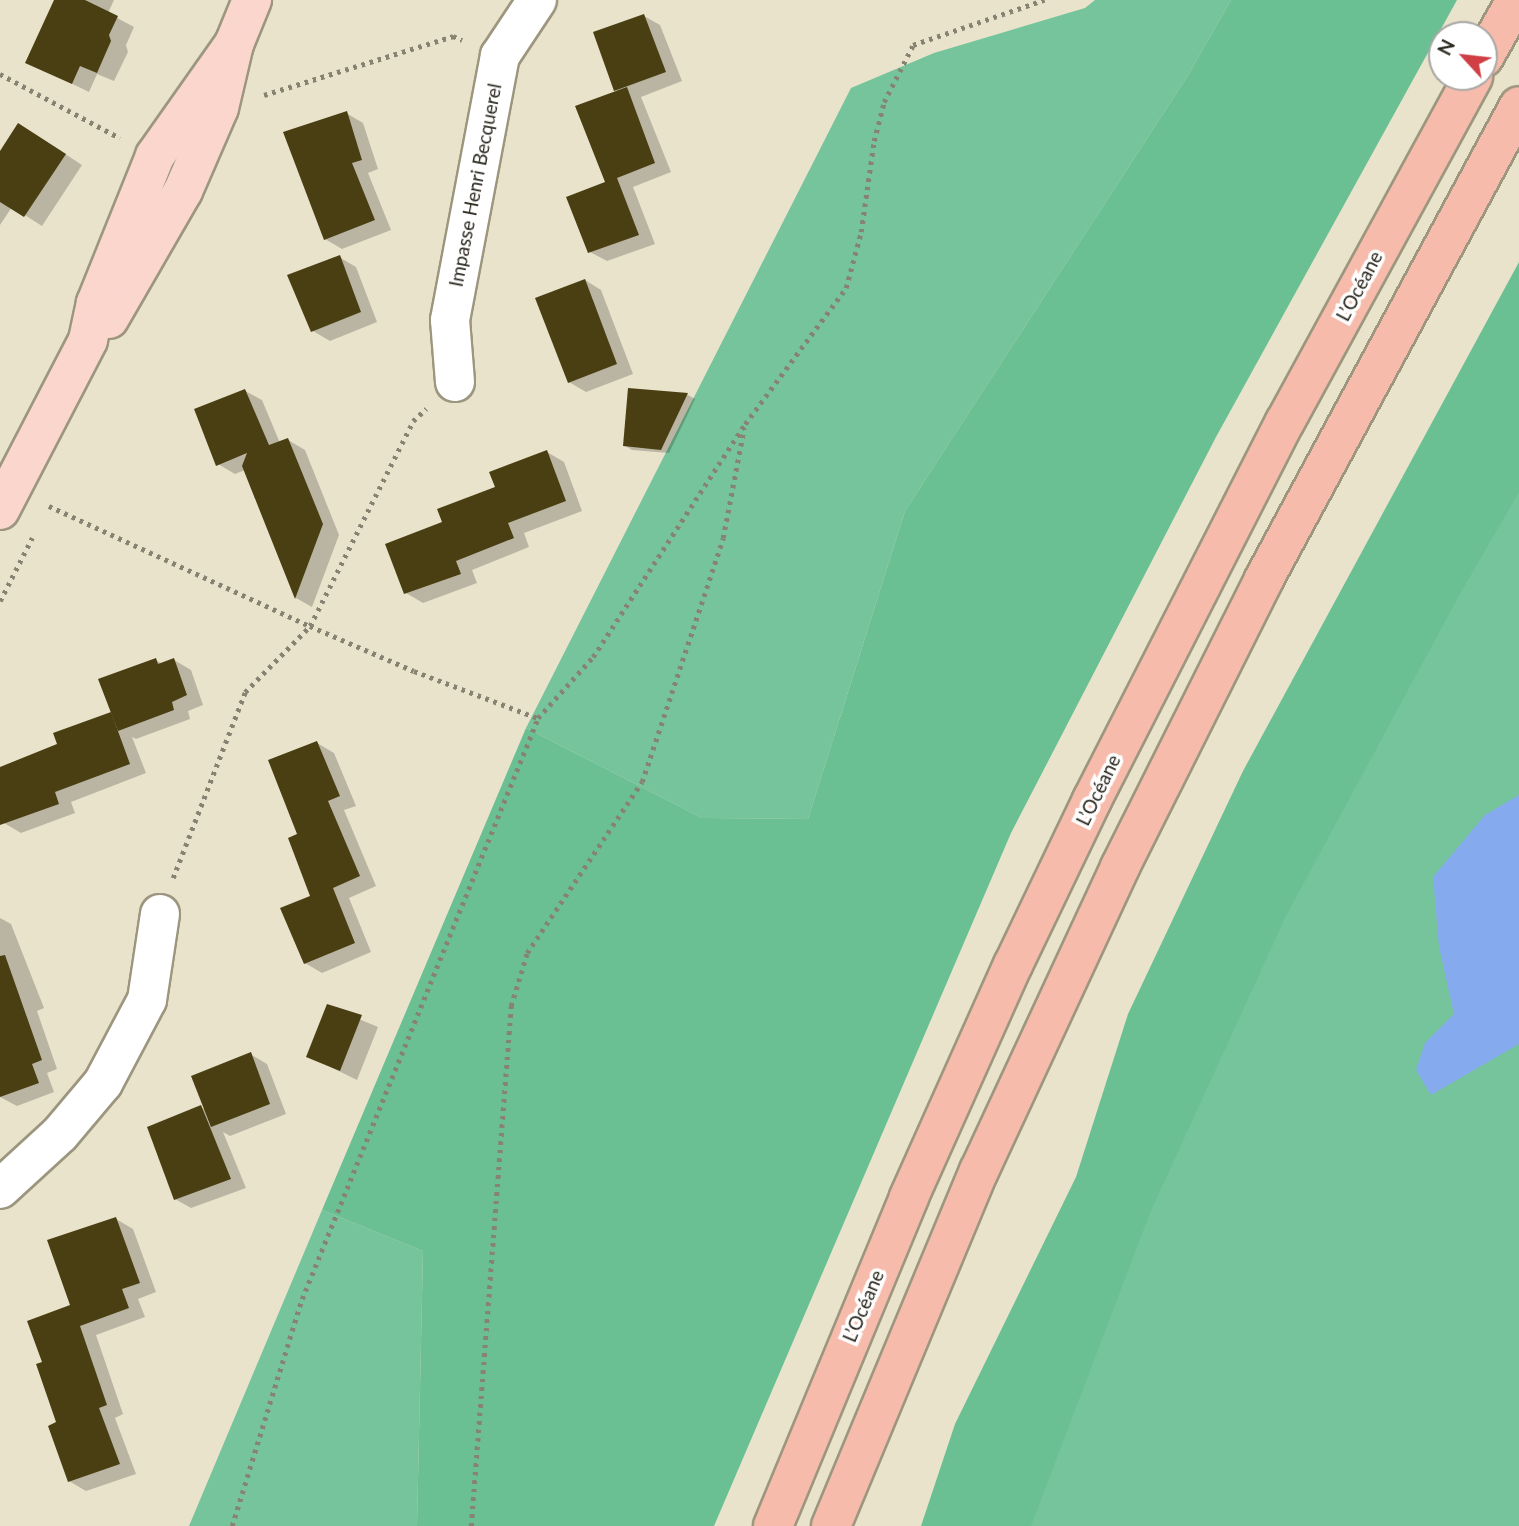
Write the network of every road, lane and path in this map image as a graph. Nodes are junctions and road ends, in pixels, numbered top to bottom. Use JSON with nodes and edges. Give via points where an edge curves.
{"nodes":[{"id":1,"x":252,"y":0,"type":"edge"},
{"id":2,"x":537,"y":0,"type":"edge"},
{"id":3,"x":1044,"y":0,"type":"edge"},
{"id":4,"x":1516,"y":0,"type":"edge"},
{"id":5,"x":1498,"y":32,"type":"edge"},
{"id":6,"x":234,"y":44,"type":"junction"},
{"id":7,"x":500,"y":56,"type":"junction"},
{"id":8,"x":0,"y":74,"type":"edge"},
{"id":9,"x":1465,"y":91,"type":"edge"},
{"id":10,"x":256,"y":98,"type":"dead end"},
{"id":11,"x":1519,"y":106,"type":"edge"},
{"id":12,"x":155,"y":156,"type":"junction"},
{"id":13,"x":88,"y":340,"type":"junction"},
{"id":14,"x":455,"y":382,"type":"joint"},
{"id":15,"x":745,"y":424,"type":"junction"},
{"id":16,"x":49,"y":506,"type":"dead end"},
{"id":17,"x":0,"y":510,"type":"edge"},
{"id":18,"x":310,"y":626,"type":"junction"},
{"id":19,"x":538,"y":718,"type":"junction"},
{"id":20,"x":160,"y":914,"type":"joint"},
{"id":21,"x":0,"y":1189,"type":"edge"},
{"id":22,"x":232,"y":1526,"type":"edge"},
{"id":23,"x":471,"y":1526,"type":"edge"},
{"id":24,"x":773,"y":1526,"type":"edge"},
{"id":25,"x":831,"y":1526,"type":"edge"}],
"edges":[{"from":1,"to":6,"type":"main road"},
{"from":2,"to":7,"type":"street","name":"Impasse Henri Becquerel"},
{"from":3,"to":15,"type":"path","via":[[913,45],[884,102],[862,232],[846,288]]},
{"from":4,"to":5,"type":"highway"},
{"from":6,"to":12,"type":"main road"},
{"from":6,"to":13,"type":"main road","via":[[219,108],[183,191],[112,315]]},
{"from":7,"to":10,"type":"path","via":[[453,36]]},
{"from":7,"to":14,"type":"street","name":"Impasse Henri Becquerel","via":[[450,320]]},
{"from":8,"to":12,"type":"path"},
{"from":9,"to":24,"type":"highway","name":"L’Océane","via":[[1285,422],[1013,965],[909,1198]]},
{"from":11,"to":25,"type":"highway","via":[[1264,579],[1126,855],[979,1171]]},
{"from":12,"to":13,"type":"main road","via":[[96,303]]},
{"from":13,"to":17,"type":"main road"},
{"from":14,"to":18,"type":"path","via":[[413,421]]},
{"from":15,"to":19,"type":"path","via":[[593,657]]},
{"from":15,"to":23,"type":"path","via":[[723,538],[642,782],[527,953],[511,1006]]},
{"from":16,"to":18,"type":"path"},
{"from":18,"to":19,"type":"path"},
{"from":18,"to":20,"type":"path","via":[[245,692]]},
{"from":19,"to":22,"type":"path","via":[[302,1299]]},
{"from":20,"to":21,"type":"street","via":[[147,1000],[103,1083],[60,1134]]}]}
